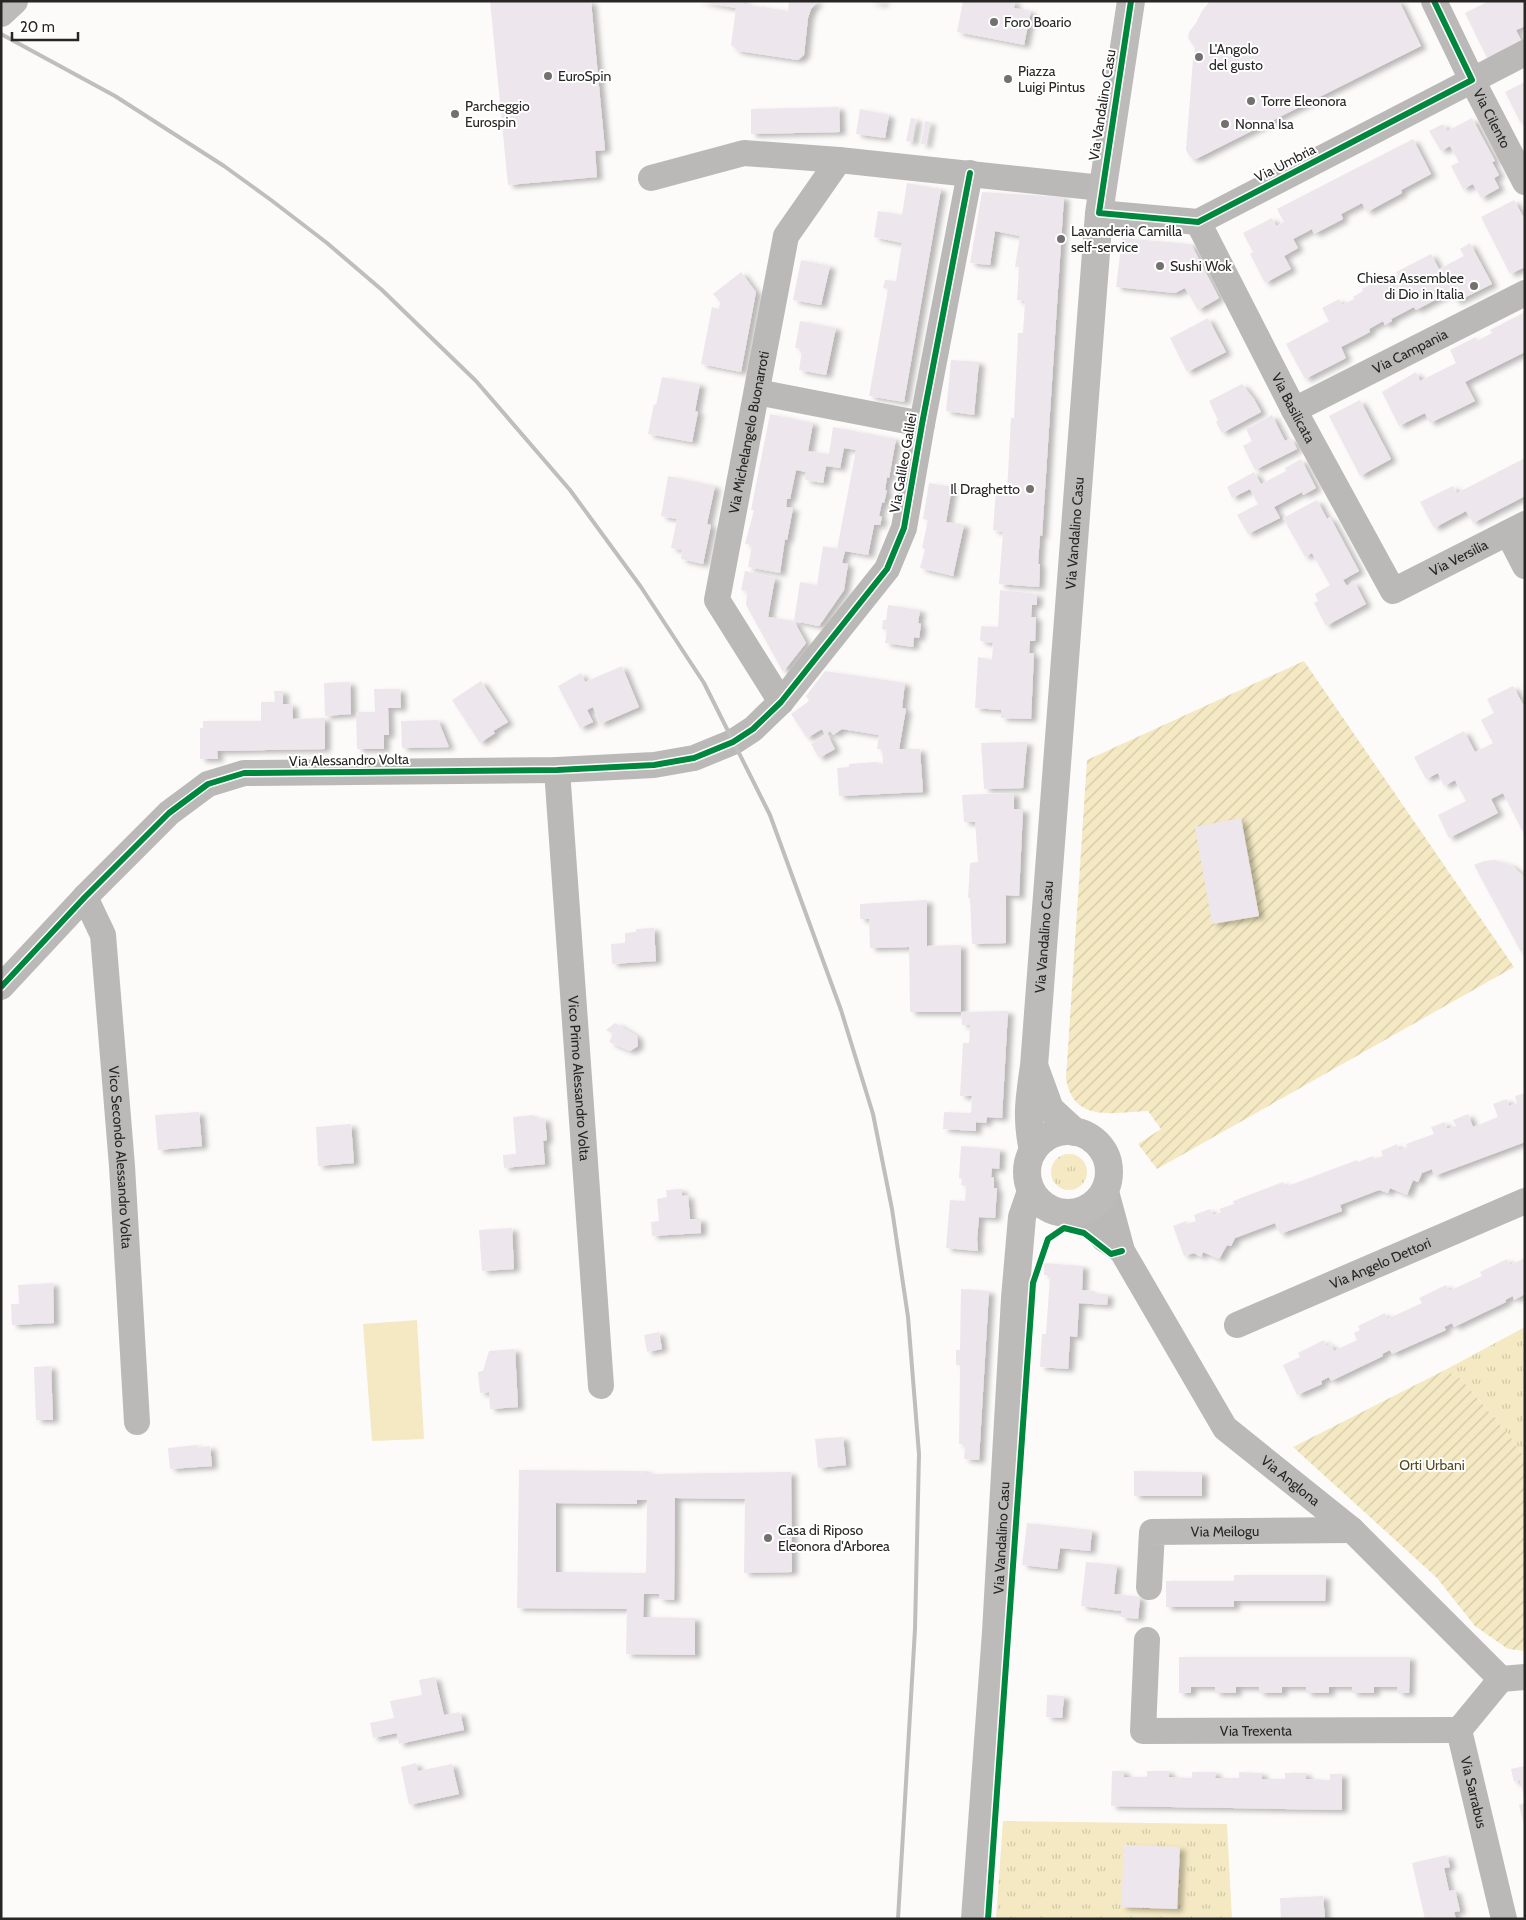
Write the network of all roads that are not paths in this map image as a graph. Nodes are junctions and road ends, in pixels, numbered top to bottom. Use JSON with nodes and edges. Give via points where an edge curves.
{"nodes":[{"id":1,"x":14,"y":1,"type":"edge"},
{"id":2,"x":1131,"y":1,"type":"edge"},
{"id":3,"x":1434,"y":1,"type":"edge"},
{"id":4,"x":1,"y":12,"type":"edge"},
{"id":5,"x":1525,"y":53,"type":"edge"},
{"id":6,"x":1472,"y":80,"type":"junction"},
{"id":7,"x":839,"y":160,"type":"junction"},
{"id":8,"x":970,"y":173,"type":"junction"},
{"id":9,"x":651,"y":178,"type":"dead end"},
{"id":10,"x":1525,"y":182,"type":"edge"},
{"id":11,"x":1101,"y":200,"type":"junction"},
{"id":12,"x":1198,"y":222,"type":"junction"},
{"id":13,"x":1525,"y":293,"type":"edge"},
{"id":14,"x":757,"y":392,"type":"junction"},
{"id":15,"x":1294,"y":410,"type":"junction"},
{"id":16,"x":922,"y":424,"type":"junction"},
{"id":17,"x":1516,"y":529,"type":"edge"},
{"id":18,"x":1525,"y":566,"type":"edge"},
{"id":19,"x":1393,"y":591,"type":"joint"},
{"id":20,"x":774,"y":708,"type":"junction"},
{"id":21,"x":557,"y":770,"type":"junction"},
{"id":22,"x":85,"y":897,"type":"junction"},
{"id":23,"x":1,"y":987,"type":"edge"},
{"id":24,"x":1034,"y":1066,"type":"junction"},
{"id":25,"x":1075,"y":1132,"type":"junction"},
{"id":26,"x":1033,"y":1151,"type":"junction"},
{"id":27,"x":1105,"y":1188,"type":"junction"},
{"id":28,"x":1031,"y":1191,"type":"junction"},
{"id":29,"x":1525,"y":1201,"type":"edge"},
{"id":30,"x":1067,"y":1211,"type":"junction"},
{"id":31,"x":1122,"y":1251,"type":"junction"},
{"id":32,"x":1020,"y":1256,"type":"junction"},
{"id":33,"x":1236,"y":1325,"type":"dead end"},
{"id":34,"x":601,"y":1386,"type":"dead end"},
{"id":35,"x":137,"y":1422,"type":"dead end"},
{"id":36,"x":1352,"y":1530,"type":"junction"},
{"id":37,"x":1149,"y":1587,"type":"dead end"},
{"id":38,"x":1147,"y":1640,"type":"dead end"},
{"id":39,"x":1513,"y":1678,"type":"edge"},
{"id":40,"x":1459,"y":1730,"type":"junction"},
{"id":41,"x":975,"y":1919,"type":"edge"},
{"id":42,"x":1504,"y":1919,"type":"edge"}],
"edges":[{"from":1,"to":4,"type":"main road"},
{"from":2,"to":11,"type":"main road","name":"Via Vandalino Casu"},
{"from":3,"to":6,"type":"street","name":"Via Cilento"},
{"from":5,"to":6,"type":"street","name":"Via Umbria"},
{"from":6,"to":10,"type":"street","name":"Via Cilento"},
{"from":6,"to":12,"type":"street","name":"Via Umbria"},
{"from":7,"to":8,"type":"street"},
{"from":7,"to":9,"type":"street","via":[[744,153]]},
{"from":7,"to":14,"type":"street","name":"Via Michelangelo Buonarroti","via":[[786,236]]},
{"from":8,"to":11,"type":"street"},
{"from":8,"to":16,"type":"street","name":"Via Galileo Galilei"},
{"from":11,"to":12,"type":"street"},
{"from":11,"to":24,"type":"main road","name":"Via Vandalino Casu"},
{"from":12,"to":15,"type":"street","name":"Via Basilicata"},
{"from":13,"to":15,"type":"street","name":"Via Campania"},
{"from":14,"to":16,"type":"street"},
{"from":14,"to":20,"type":"street","name":"Via Michelangelo Buonarroti","via":[[717,600]]},
{"from":15,"to":19,"type":"street","name":"Via Basilicata"},
{"from":16,"to":20,"type":"street","name":"Via Galileo Galilei","via":[[904,528],[886,568]]},
{"from":17,"to":18,"type":"street"},
{"from":17,"to":19,"type":"street","name":"Via Versilia"},
{"from":20,"to":21,"type":"street","name":"Via Alessandro Volta","via":[[733,742],[694,758],[654,766]]},
{"from":21,"to":22,"type":"street","name":"Via Alessandro Volta","via":[[244,773],[208,784],[169,813]]},
{"from":21,"to":34,"type":"street","name":"Vico Primo Alessandro Volta"},
{"from":22,"to":23,"type":"street","name":"Via Alessandro Volta"},
{"from":22,"to":35,"type":"street","name":"Vico Secondo Alessandro Volta","via":[[103,934],[122,1166]]},
{"from":24,"to":25,"type":"main road","name":"Via Vandalino Casu","via":[[1050,1109]]},
{"from":24,"to":26,"type":"main road","name":"Via Vandalino Casu","via":[[1027,1109]]},
{"from":25,"to":26,"type":"main road","via":[[1054,1133]]},
{"from":25,"to":27,"type":"main road","via":[[1092,1139],[1107,1159],[1109,1172]]},
{"from":26,"to":28,"type":"main road","via":[[1027,1164]]},
{"from":27,"to":30,"type":"main road","via":[[1092,1206]]},
{"from":27,"to":31,"type":"street","name":"Via Anglona"},
{"from":28,"to":30,"type":"main road","via":[[1040,1202]]},
{"from":28,"to":32,"type":"main road","name":"Via Vandalino Casu","via":[[1022,1217]]},
{"from":29,"to":33,"type":"street","name":"Via Angelo Dettori"},
{"from":30,"to":31,"type":"street","name":"Via Anglona"},
{"from":30,"to":32,"type":"main road"},
{"from":31,"to":36,"type":"street","name":"Via Anglona","via":[[1225,1428]]},
{"from":32,"to":41,"type":"main road","name":"Via Vandalino Casu"},
{"from":36,"to":37,"type":"street","name":"Via Meilogu","via":[[1152,1532]]},
{"from":36,"to":39,"type":"street","name":"Via Anglona"},
{"from":38,"to":40,"type":"street","name":"Via Trexenta","via":[[1143,1730]]},
{"from":39,"to":40,"type":"street"},
{"from":40,"to":42,"type":"street","name":"Via Sarrabus"}]}
